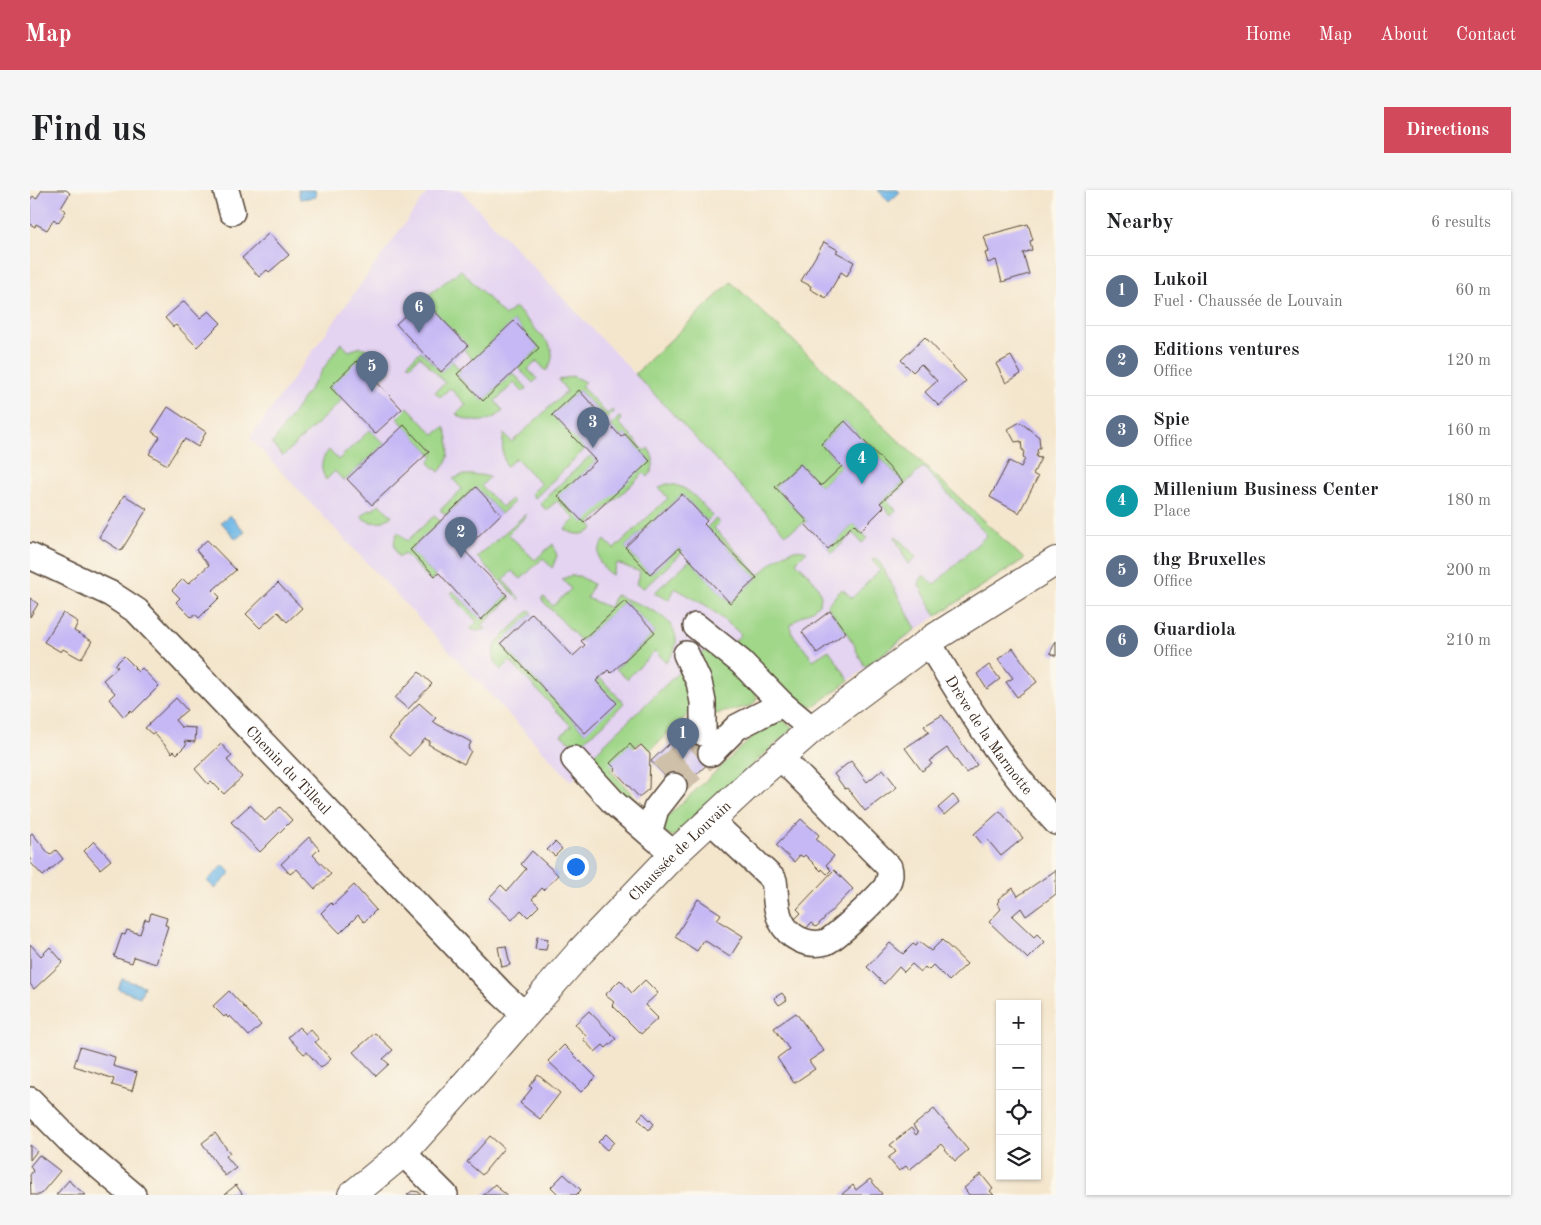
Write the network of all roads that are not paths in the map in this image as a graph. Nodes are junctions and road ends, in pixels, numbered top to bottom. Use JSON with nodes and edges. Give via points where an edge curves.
{"nodes":[{"id":1,"x":30,"y":556,"type":"edge"},
{"id":2,"x":1056,"y":561,"type":"edge"},
{"id":3,"x":696,"y":626,"type":"dead end"},
{"id":4,"x":929,"y":643,"type":"junction"},
{"id":5,"x":686,"y":654,"type":"dead end"},
{"id":6,"x":782,"y":704,"type":"junction"},
{"id":7,"x":812,"y":729,"type":"junction"},
{"id":8,"x":780,"y":757,"type":"junction"},
{"id":9,"x":574,"y":760,"type":"dead end"},
{"id":10,"x":668,"y":779,"type":"tunnel mouth"},
{"id":11,"x":710,"y":820,"type":"junction"},
{"id":12,"x":1056,"y":822,"type":"edge"},
{"id":13,"x":649,"y":833,"type":"junction"},
{"id":14,"x":674,"y":854,"type":"junction"},
{"id":15,"x":524,"y":1014,"type":"junction"},
{"id":16,"x":30,"y":1100,"type":"edge"},
{"id":17,"x":403,"y":1153,"type":"junction"},
{"id":18,"x":133,"y":1195,"type":"edge"},
{"id":19,"x":352,"y":1195,"type":"edge"},
{"id":20,"x":445,"y":1195,"type":"edge"}],
"edges":[{"from":1,"to":15,"type":"street","name":"Chemin du Tilleul","via":[[125,602],[137,611]]},
{"from":2,"to":4,"type":"main road","name":"Chaussée de Louvain"},
{"from":3,"to":6,"type":"street","via":[[741,662]]},
{"from":4,"to":7,"type":"main road","name":"Chaussée de Louvain"},
{"from":4,"to":12,"type":"street","name":"Drève de la Marmotte","via":[[959,695],[1028,790]]},
{"from":5,"to":6,"type":"street","via":[[699,682],[704,741]]},
{"from":6,"to":7,"type":"street"},
{"from":7,"to":8,"type":"main road","name":"Chaussée de Louvain"},
{"from":8,"to":11,"type":"main road","name":"Chaussée de Louvain"},
{"from":8,"to":11,"type":"street","via":[[889,867],[891,875],[886,887],[828,942],[814,944],[797,939],[782,923],[777,910],[774,880]]},
{"from":9,"to":13,"type":"street","via":[[615,804]]},
{"from":10,"to":13,"type":"street"},
{"from":11,"to":14,"type":"main road","name":"Chaussée de Louvain"},
{"from":13,"to":14,"type":"street"},
{"from":14,"to":15,"type":"main road","name":"Chaussée de Louvain"},
{"from":15,"to":17,"type":"main road","name":"Chaussée de Louvain"},
{"from":16,"to":18,"type":"street","via":[[73,1144]]},
{"from":17,"to":19,"type":"main road","name":"Chaussée de Louvain"},
{"from":17,"to":20,"type":"street"}]}
